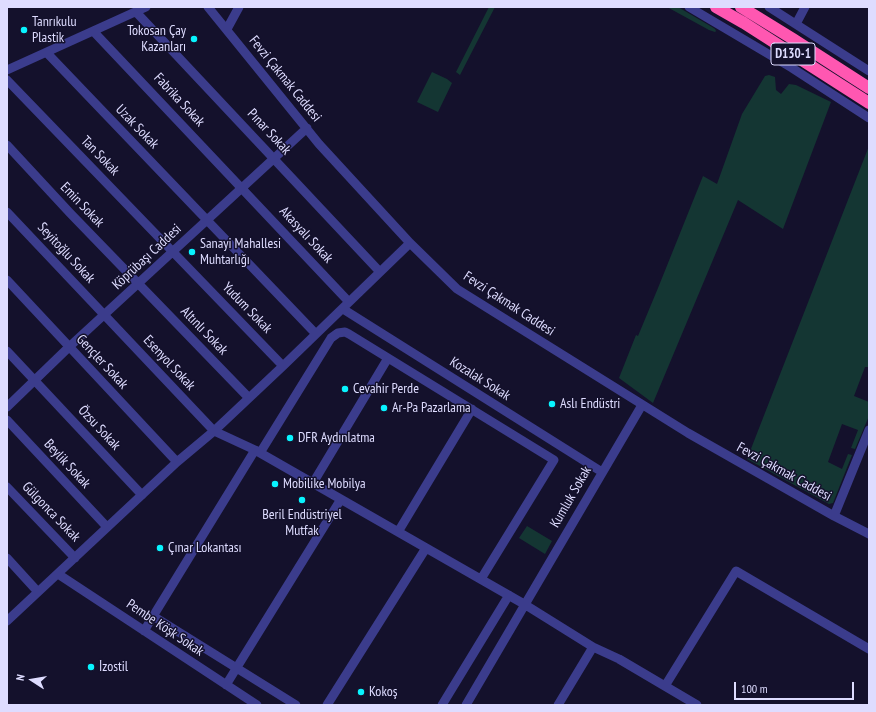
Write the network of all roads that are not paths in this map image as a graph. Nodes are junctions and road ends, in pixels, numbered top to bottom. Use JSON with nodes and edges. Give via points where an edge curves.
{"nodes":[{"id":1,"x":146,"y":7,"type":"edge"},
{"id":2,"x":208,"y":7,"type":"edge"},
{"id":3,"x":239,"y":7,"type":"edge"},
{"id":4,"x":689,"y":7,"type":"edge"},
{"id":5,"x":716,"y":7,"type":"edge"},
{"id":6,"x":741,"y":7,"type":"edge"},
{"id":7,"x":769,"y":7,"type":"edge"},
{"id":8,"x":805,"y":7,"type":"edge"},
{"id":9,"x":136,"y":12,"type":"junction"},
{"id":10,"x":796,"y":24,"type":"junction"},
{"id":11,"x":227,"y":29,"type":"junction"},
{"id":12,"x":94,"y":32,"type":"junction"},
{"id":13,"x":47,"y":53,"type":"junction"},
{"id":14,"x":7,"y":70,"type":"edge"},
{"id":15,"x":869,"y":71,"type":"edge"},
{"id":16,"x":7,"y":80,"type":"edge"},
{"id":17,"x":869,"y":87,"type":"edge"},
{"id":18,"x":869,"y":103,"type":"edge"},
{"id":19,"x":869,"y":118,"type":"edge"},
{"id":20,"x":307,"y":128,"type":"junction"},
{"id":21,"x":7,"y":145,"type":"edge"},
{"id":22,"x":274,"y":158,"type":"junction"},
{"id":23,"x":242,"y":188,"type":"junction"},
{"id":24,"x":7,"y":212,"type":"edge"},
{"id":25,"x":207,"y":220,"type":"junction"},
{"id":26,"x":410,"y":243,"type":"junction"},
{"id":27,"x":173,"y":251,"type":"junction"},
{"id":28,"x":380,"y":272,"type":"junction"},
{"id":29,"x":7,"y":280,"type":"edge"},
{"id":30,"x":138,"y":283,"type":"junction"},
{"id":31,"x":349,"y":302,"type":"junction"},
{"id":32,"x":343,"y":309,"type":"junction"},
{"id":33,"x":104,"y":315,"type":"junction"},
{"id":34,"x":316,"y":334,"type":"junction"},
{"id":35,"x":69,"y":347,"type":"junction"},
{"id":36,"x":7,"y":351,"type":"edge"},
{"id":37,"x":388,"y":358,"type":"junction"},
{"id":38,"x":283,"y":366,"type":"junction"},
{"id":39,"x":35,"y":381,"type":"junction"},
{"id":40,"x":249,"y":398,"type":"junction"},
{"id":41,"x":642,"y":405,"type":"junction"},
{"id":42,"x":7,"y":407,"type":"edge"},
{"id":43,"x":472,"y":409,"type":"junction"},
{"id":44,"x":7,"y":420,"type":"edge"},
{"id":45,"x":869,"y":430,"type":"edge"},
{"id":46,"x":214,"y":431,"type":"junction"},
{"id":47,"x":258,"y":452,"type":"junction"},
{"id":48,"x":177,"y":462,"type":"junction"},
{"id":49,"x":602,"y":472,"type":"junction"},
{"id":50,"x":312,"y":483,"type":"junction"},
{"id":51,"x":7,"y":487,"type":"edge"},
{"id":52,"x":142,"y":495,"type":"junction"},
{"id":53,"x":340,"y":499,"type":"junction"},
{"id":54,"x":834,"y":516,"type":"junction"},
{"id":55,"x":107,"y":527,"type":"junction"},
{"id":56,"x":398,"y":532,"type":"junction"},
{"id":57,"x":869,"y":534,"type":"edge"},
{"id":58,"x":426,"y":548,"type":"junction"},
{"id":59,"x":7,"y":558,"type":"edge"},
{"id":60,"x":75,"y":558,"type":"junction"},
{"id":61,"x":58,"y":574,"type":"junction"},
{"id":62,"x":481,"y":579,"type":"junction"},
{"id":63,"x":38,"y":592,"type":"junction"},
{"id":64,"x":509,"y":595,"type":"junction"},
{"id":65,"x":524,"y":604,"type":"junction"},
{"id":66,"x":153,"y":616,"type":"junction"},
{"id":67,"x":7,"y":621,"type":"edge"},
{"id":68,"x":144,"y":631,"type":"junction"},
{"id":69,"x":593,"y":647,"type":"junction"},
{"id":70,"x":869,"y":649,"type":"edge"},
{"id":71,"x":237,"y":668,"type":"junction"},
{"id":72,"x":226,"y":685,"type":"junction"},
{"id":73,"x":665,"y":686,"type":"junction"},
{"id":74,"x":257,"y":705,"type":"edge"},
{"id":75,"x":296,"y":705,"type":"edge"},
{"id":76,"x":327,"y":705,"type":"edge"},
{"id":77,"x":442,"y":705,"type":"edge"},
{"id":78,"x":466,"y":705,"type":"edge"},
{"id":79,"x":558,"y":705,"type":"edge"},
{"id":80,"x":697,"y":705,"type":"edge"}],
"edges":[{"from":1,"to":9,"type":"street"},
{"from":2,"to":11,"type":"street","name":"Fevzi Çakmak Caddesi"},
{"from":3,"to":11,"type":"street"},
{"from":4,"to":19,"type":"street","via":[[792,68]]},
{"from":5,"to":18,"type":"highway","number":"D130-1"},
{"from":6,"to":17,"type":"highway","number":"D130-1"},
{"from":7,"to":10,"type":"street"},
{"from":8,"to":10,"type":"street"},
{"from":9,"to":12,"type":"street"},
{"from":9,"to":22,"type":"street","name":"Pınar Sokak"},
{"from":10,"to":15,"type":"street"},
{"from":11,"to":20,"type":"street","name":"Fevzi Çakmak Caddesi"},
{"from":12,"to":13,"type":"street"},
{"from":12,"to":23,"type":"street","name":"Fabrika Sokak"},
{"from":13,"to":14,"type":"street"},
{"from":13,"to":25,"type":"street","name":"Uzak Sokak"},
{"from":16,"to":27,"type":"street","name":"Tan Sokak"},
{"from":20,"to":22,"type":"street","name":"Köprübaşı Caddesi"},
{"from":20,"to":26,"type":"street","name":"Fevzi Çakmak Caddesi"},
{"from":21,"to":30,"type":"street","name":"Emin Sokak"},
{"from":22,"to":23,"type":"street","name":"Köprübaşı Caddesi"},
{"from":22,"to":28,"type":"street","name":"Pınar Sokak"},
{"from":23,"to":25,"type":"street","name":"Köprübaşı Caddesi"},
{"from":23,"to":31,"type":"street","name":"Akasyalı Sokak"},
{"from":24,"to":33,"type":"street","name":"Seyitoğlu Sokak"},
{"from":25,"to":27,"type":"street","name":"Köprübaşı Caddesi"},
{"from":25,"to":34,"type":"street","name":"Uzak Sokak"},
{"from":26,"to":28,"type":"street"},
{"from":26,"to":41,"type":"street","name":"Fevzi Çakmak Caddesi","via":[[457,289]]},
{"from":27,"to":30,"type":"street","name":"Köprübaşı Caddesi"},
{"from":27,"to":38,"type":"street","name":"Yudum Sokak"},
{"from":28,"to":31,"type":"street"},
{"from":29,"to":35,"type":"street","name":"Gençler Sokak"},
{"from":30,"to":33,"type":"street","name":"Köprübaşı Caddesi"},
{"from":30,"to":40,"type":"street","name":"Altınlı Sokak"},
{"from":31,"to":32,"type":"street"},
{"from":32,"to":34,"type":"street"},
{"from":32,"to":49,"type":"street","name":"Kozalak Sokak"},
{"from":33,"to":35,"type":"street","name":"Köprübaşı Caddesi"},
{"from":33,"to":46,"type":"street","name":"Esenyol Sokak"},
{"from":34,"to":38,"type":"street"},
{"from":35,"to":39,"type":"street","name":"Köprübaşı Caddesi"},
{"from":35,"to":48,"type":"street","name":"Gençler Sokak"},
{"from":36,"to":39,"type":"street","name":"Özsu Sokak"},
{"from":37,"to":43,"type":"street"},
{"from":37,"to":47,"type":"street","via":[[349,334],[341,332],[334,335]]},
{"from":37,"to":50,"type":"street"},
{"from":38,"to":40,"type":"street"},
{"from":39,"to":42,"type":"street","name":"Köprübaşı Caddesi"},
{"from":39,"to":52,"type":"street","name":"Özsu Sokak"},
{"from":40,"to":46,"type":"street"},
{"from":41,"to":49,"type":"street","name":"Kumluk Sokak"},
{"from":41,"to":54,"type":"street","name":"Fevzi Çakmak Caddesi"},
{"from":43,"to":56,"type":"street"},
{"from":43,"to":62,"type":"street","via":[[554,460]]},
{"from":44,"to":55,"type":"street","name":"Beylik Sokak"},
{"from":45,"to":54,"type":"street"},
{"from":46,"to":47,"type":"street"},
{"from":46,"to":48,"type":"street"},
{"from":47,"to":50,"type":"street"},
{"from":47,"to":66,"type":"street"},
{"from":48,"to":52,"type":"street"},
{"from":49,"to":65,"type":"street","name":"Kumluk Sokak"},
{"from":50,"to":53,"type":"street"},
{"from":51,"to":60,"type":"street","name":"Gülgonca Sokak"},
{"from":52,"to":55,"type":"street"},
{"from":53,"to":56,"type":"street"},
{"from":53,"to":71,"type":"street"},
{"from":54,"to":57,"type":"street","name":"Fevzi Çakmak Caddesi"},
{"from":55,"to":60,"type":"street"},
{"from":56,"to":58,"type":"street"},
{"from":58,"to":62,"type":"street"},
{"from":58,"to":76,"type":"street"},
{"from":59,"to":63,"type":"street"},
{"from":60,"to":61,"type":"street"},
{"from":61,"to":63,"type":"street"},
{"from":61,"to":68,"type":"street","name":"Pembe Köşk Sokak"},
{"from":62,"to":64,"type":"street"},
{"from":63,"to":67,"type":"street"},
{"from":64,"to":65,"type":"street"},
{"from":64,"to":77,"type":"street"},
{"from":65,"to":69,"type":"street"},
{"from":65,"to":78,"type":"street","name":"Kumluk Sokak"},
{"from":66,"to":68,"type":"street"},
{"from":66,"to":71,"type":"street"},
{"from":68,"to":72,"type":"street","name":"Pembe Köşk Sokak"},
{"from":69,"to":73,"type":"street"},
{"from":69,"to":79,"type":"street"},
{"from":70,"to":73,"type":"street","via":[[736,571]]},
{"from":71,"to":72,"type":"street"},
{"from":71,"to":75,"type":"street"},
{"from":72,"to":74,"type":"street","name":"Pembe Köşk Sokak"},
{"from":73,"to":80,"type":"street"}]}
